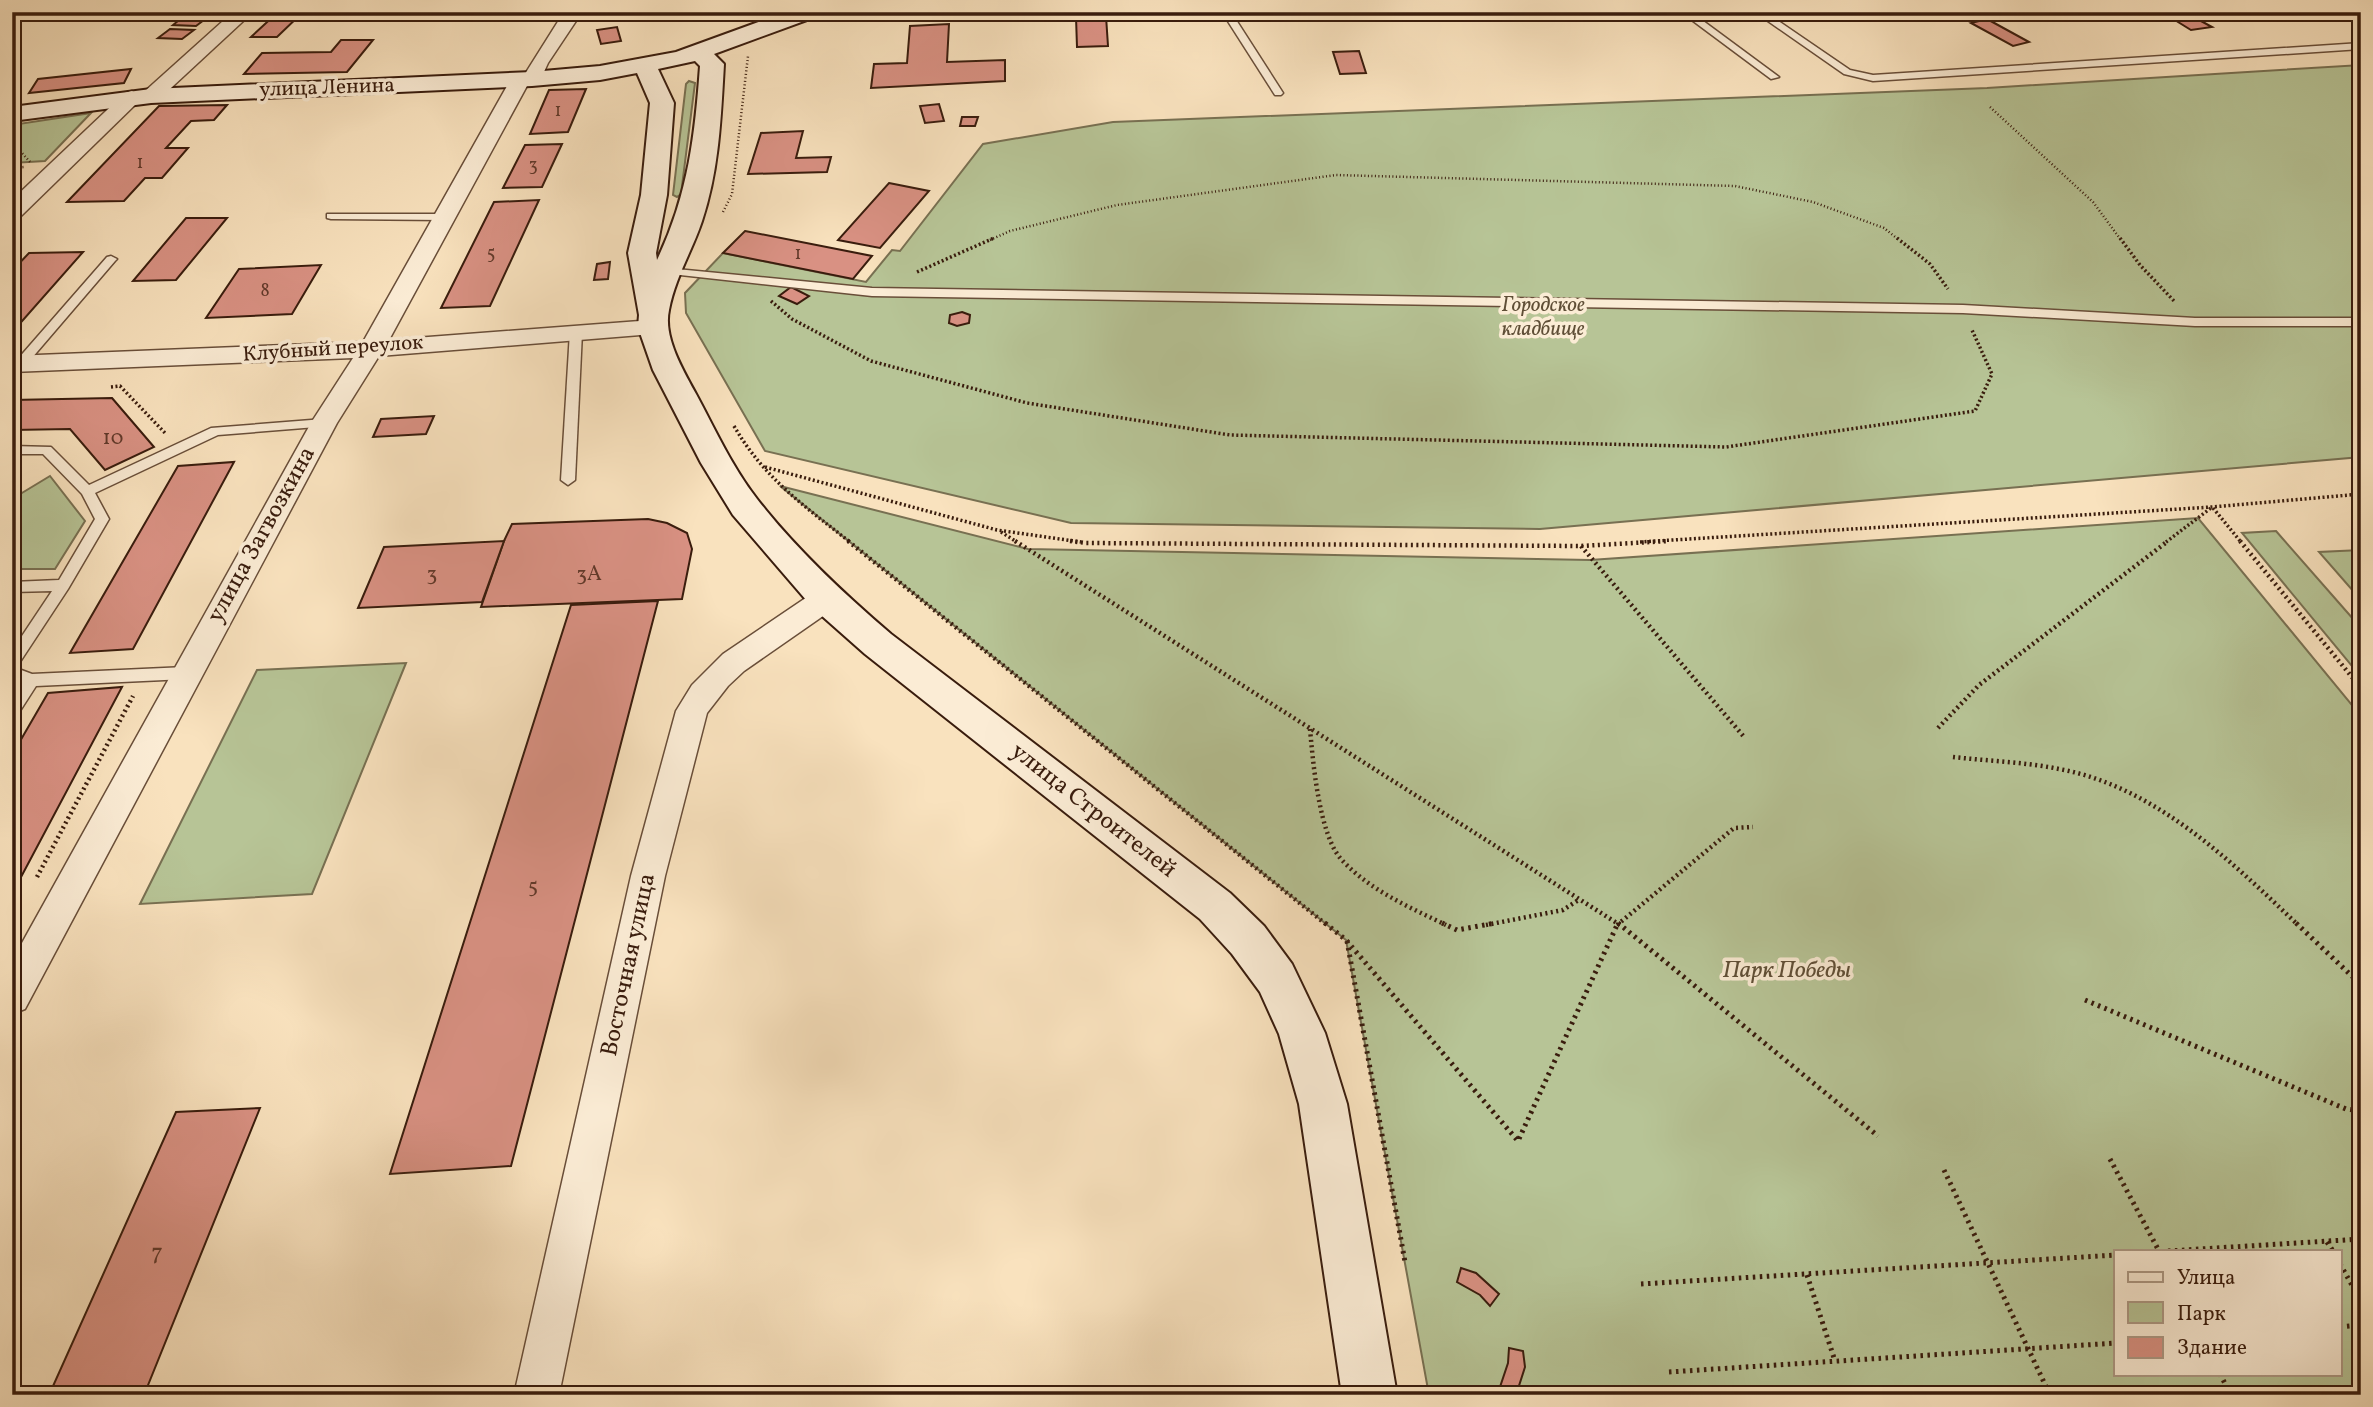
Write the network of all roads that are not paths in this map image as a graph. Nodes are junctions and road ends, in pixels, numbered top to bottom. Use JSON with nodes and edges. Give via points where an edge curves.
{"nodes":[{"id":1,"x":244,"y":12,"type":"edge"},
{"id":2,"x":573,"y":12,"type":"edge"},
{"id":3,"x":807,"y":12,"type":"edge"},
{"id":4,"x":1226,"y":12,"type":"edge"},
{"id":5,"x":1685,"y":12,"type":"edge"},
{"id":6,"x":1759,"y":12,"type":"edge"},
{"id":7,"x":2361,"y":46,"type":"edge"},
{"id":8,"x":698,"y":52,"type":"junction"},
{"id":9,"x":643,"y":65,"type":"junction"},
{"id":10,"x":1774,"y":77,"type":"dead end"},
{"id":11,"x":527,"y":79,"type":"junction"},
{"id":12,"x":1278,"y":93,"type":"dead end"},
{"id":13,"x":142,"y":97,"type":"junction"},
{"id":14,"x":12,"y":114,"type":"edge"},
{"id":15,"x":654,"y":195,"type":"junction"},
{"id":16,"x":696,"y":196,"type":"junction"},
{"id":17,"x":12,"y":212,"type":"edge"},
{"id":18,"x":331,"y":216,"type":"dead end"},
{"id":19,"x":445,"y":217,"type":"junction"},
{"id":20,"x":111,"y":259,"type":"dead end"},
{"id":21,"x":666,"y":271,"type":"junction"},
{"id":22,"x":653,"y":321,"type":"junction"},
{"id":23,"x":2361,"y":323,"type":"edge"},
{"id":24,"x":576,"y":332,"type":"junction"},
{"id":25,"x":371,"y":349,"type":"junction"},
{"id":26,"x":16,"y":364,"type":"edge"},
{"id":27,"x":324,"y":423,"type":"junction"},
{"id":28,"x":12,"y":450,"type":"edge"},
{"id":29,"x":568,"y":480,"type":"dead end"},
{"id":30,"x":87,"y":491,"type":"junction"},
{"id":31,"x":63,"y":585,"type":"junction"},
{"id":32,"x":12,"y":587,"type":"edge"},
{"id":33,"x":827,"y":599,"type":"junction"},
{"id":34,"x":12,"y":664,"type":"edge"},
{"id":35,"x":12,"y":673,"type":"edge"},
{"id":36,"x":186,"y":673,"type":"junction"},
{"id":37,"x":31,"y":680,"type":"junction"},
{"id":38,"x":12,"y":710,"type":"edge"},
{"id":39,"x":12,"y":997,"type":"edge"},
{"id":40,"x":536,"y":1395,"type":"edge"},
{"id":41,"x":1370,"y":1395,"type":"edge"}],
"edges":[{"from":1,"to":13,"type":"street"},
{"from":2,"to":11,"type":"street","name":"улица Загвозкина"},
{"from":3,"to":8,"type":"main road"},
{"from":4,"to":12,"type":"lane"},
{"from":5,"to":10,"type":"lane"},
{"from":6,"to":7,"type":"lane","via":[[1847,72],[1873,78]]},
{"from":8,"to":9,"type":"main road","name":"улица Ленина"},
{"from":8,"to":16,"type":"main road","via":[[712,64],[708,130]]},
{"from":9,"to":11,"type":"main road","name":"улица Ленина"},
{"from":9,"to":15,"type":"main road","name":"улица Строителей","via":[[662,103]]},
{"from":11,"to":13,"type":"main road","name":"улица Ленина"},
{"from":11,"to":19,"type":"street","name":"улица Загвозкина"},
{"from":13,"to":14,"type":"main road","name":"улица Ленина"},
{"from":13,"to":17,"type":"street"},
{"from":15,"to":16,"type":"main road","via":[[666,204],[680,204]]},
{"from":15,"to":22,"type":"main road","name":"улица Строителей","via":[[642,253]]},
{"from":16,"to":21,"type":"main road"},
{"from":18,"to":19,"type":"lane"},
{"from":19,"to":25,"type":"street","name":"улица Загвозкина"},
{"from":20,"to":26,"type":"lane"},
{"from":21,"to":22,"type":"main road"},
{"from":21,"to":23,"type":"lane","via":[[872,292],[1963,309],[2195,322]]},
{"from":22,"to":24,"type":"street","name":"Клубный переулок"},
{"from":22,"to":33,"type":"main road","name":"улица Строителей","via":[[668,370],[745,507]]},
{"from":24,"to":25,"type":"street","name":"Клубный переулок"},
{"from":24,"to":29,"type":"lane"},
{"from":25,"to":26,"type":"street","name":"Клубный переулок"},
{"from":25,"to":27,"type":"street","name":"улица Загвозкина"},
{"from":27,"to":30,"type":"lane","via":[[216,430]]},
{"from":27,"to":36,"type":"street","name":"улица Загвозкина"},
{"from":28,"to":30,"type":"lane","via":[[46,450]]},
{"from":30,"to":31,"type":"lane","via":[[102,519]]},
{"from":31,"to":32,"type":"lane"},
{"from":31,"to":34,"type":"lane"},
{"from":33,"to":40,"type":"street","name":"Восточная улица","via":[[722,671],[701,693],[692,711],[648,876]]},
{"from":33,"to":41,"type":"main road","name":"улица Строителей","via":[[889,653],[1215,906],[1276,978],[1302,1033],[1323,1104]]},
{"from":35,"to":37,"type":"lane"},
{"from":36,"to":37,"type":"lane"},
{"from":36,"to":39,"type":"street","name":"улица Загвозкина"},
{"from":37,"to":38,"type":"lane"}]}
